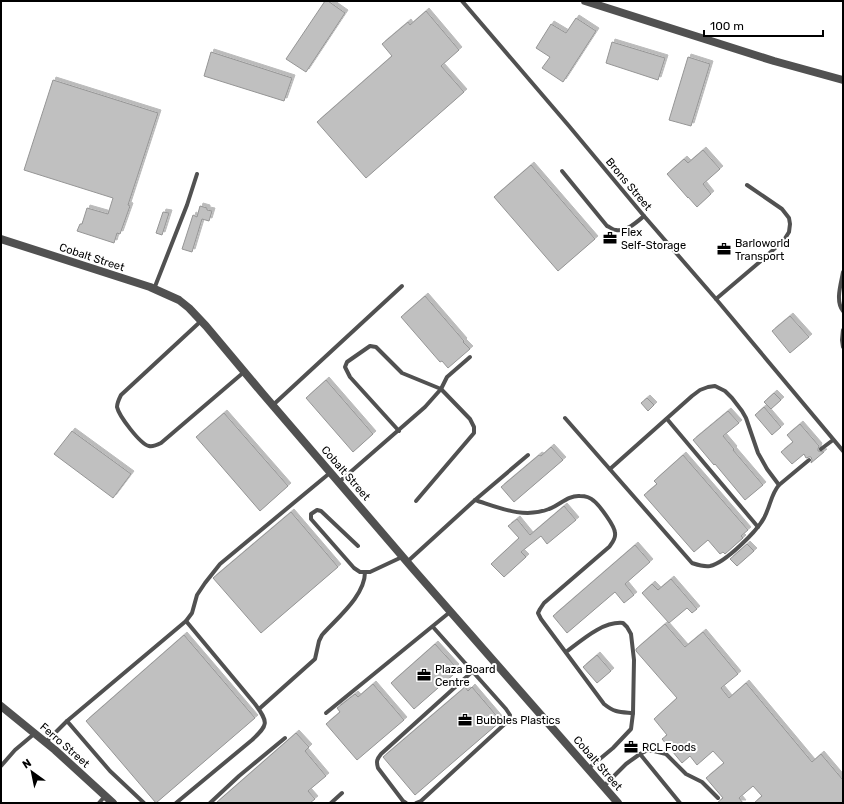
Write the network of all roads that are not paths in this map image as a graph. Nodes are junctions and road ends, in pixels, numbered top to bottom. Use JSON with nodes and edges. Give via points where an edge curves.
{"nodes":[{"id":1,"x":462,"y":1,"type":"edge"},
{"id":2,"x":466,"y":1,"type":"edge"},
{"id":3,"x":585,"y":1,"type":"edge"},
{"id":4,"x":468,"y":8,"type":"junction"},
{"id":5,"x":843,"y":80,"type":"edge"},
{"id":6,"x":562,"y":171,"type":"dead end"},
{"id":7,"x":197,"y":174,"type":"dead end"},
{"id":8,"x":747,"y":185,"type":"dead end"},
{"id":9,"x":644,"y":216,"type":"junction"},
{"id":10,"x":1,"y":239,"type":"edge"},
{"id":11,"x":843,"y":272,"type":"edge"},
{"id":12,"x":402,"y":286,"type":"dead end"},
{"id":13,"x":154,"y":289,"type":"junction"},
{"id":14,"x":716,"y":299,"type":"junction"},
{"id":15,"x":843,"y":311,"type":"edge"},
{"id":16,"x":201,"y":320,"type":"junction"},
{"id":17,"x":843,"y":330,"type":"edge"},
{"id":18,"x":843,"y":347,"type":"edge"},
{"id":19,"x":470,"y":357,"type":"dead end"},
{"id":20,"x":244,"y":372,"type":"junction"},
{"id":21,"x":441,"y":389,"type":"junction"},
{"id":22,"x":272,"y":405,"type":"junction"},
{"id":23,"x":565,"y":418,"type":"dead end"},
{"id":24,"x":667,"y":419,"type":"junction"},
{"id":25,"x":399,"y":430,"type":"junction"},
{"id":26,"x":833,"y":440,"type":"junction"},
{"id":27,"x":821,"y":449,"type":"dead end"},
{"id":28,"x":843,"y":451,"type":"edge"},
{"id":29,"x":528,"y":456,"type":"dead end"},
{"id":30,"x":809,"y":460,"type":"dead end"},
{"id":31,"x":610,"y":469,"type":"junction"},
{"id":32,"x":331,"y":472,"type":"junction"},
{"id":33,"x":339,"y":482,"type":"junction"},
{"id":34,"x":779,"y":485,"type":"junction"},
{"id":35,"x":475,"y":500,"type":"junction"},
{"id":36,"x":416,"y":501,"type":"dead end"},
{"id":37,"x":758,"y":527,"type":"junction"},
{"id":38,"x":358,"y":546,"type":"dead end"},
{"id":39,"x":405,"y":559,"type":"junction"},
{"id":40,"x":365,"y":572,"type":"junction"},
{"id":41,"x":451,"y":612,"type":"junction"},
{"id":42,"x":186,"y":621,"type":"junction"},
{"id":43,"x":433,"y":627,"type":"junction"},
{"id":44,"x":566,"y":652,"type":"junction"},
{"id":45,"x":473,"y":671,"type":"junction"},
{"id":46,"x":1,"y":706,"type":"edge"},
{"id":47,"x":259,"y":709,"type":"junction"},
{"id":48,"x":326,"y":713,"type":"dead end"},
{"id":49,"x":633,"y":713,"type":"junction"},
{"id":50,"x":67,"y":721,"type":"junction"},
{"id":51,"x":34,"y":734,"type":"junction"},
{"id":52,"x":285,"y":738,"type":"dead end"},
{"id":53,"x":46,"y":742,"type":"junction"},
{"id":54,"x":640,"y":754,"type":"junction"},
{"id":55,"x":1,"y":766,"type":"edge"},
{"id":56,"x":589,"y":768,"type":"junction"},
{"id":57,"x":604,"y":786,"type":"junction"},
{"id":58,"x":342,"y":793,"type":"dead end"},
{"id":59,"x":106,"y":796,"type":"junction"},
{"id":60,"x":718,"y":798,"type":"dead end"},
{"id":61,"x":99,"y":803,"type":"edge"},
{"id":62,"x":113,"y":803,"type":"edge"},
{"id":63,"x":144,"y":803,"type":"edge"},
{"id":64,"x":176,"y":803,"type":"edge"},
{"id":65,"x":210,"y":803,"type":"edge"},
{"id":66,"x":331,"y":803,"type":"edge"},
{"id":67,"x":406,"y":803,"type":"edge"},
{"id":68,"x":416,"y":803,"type":"edge"},
{"id":69,"x":618,"y":803,"type":"edge"},
{"id":70,"x":680,"y":803,"type":"edge"}],
"edges":[{"from":1,"to":4,"type":"lane","name":"Brons Street"},
{"from":2,"to":4,"type":"lane"},
{"from":3,"to":5,"type":"street","via":[[774,61]]},
{"from":4,"to":9,"type":"lane","name":"Brons Street"},
{"from":6,"to":9,"type":"lane","via":[[607,226],[616,230],[625,229],[636,224]]},
{"from":7,"to":13,"type":"lane"},
{"from":8,"to":14,"type":"lane","via":[[782,208],[789,218],[789,232],[784,240]]},
{"from":9,"to":14,"type":"lane","name":"Brons Street"},
{"from":10,"to":13,"type":"street","name":"Cobalt Street"},
{"from":11,"to":15,"type":"lane","via":[[839,299]]},
{"from":12,"to":22,"type":"lane"},
{"from":13,"to":16,"type":"street","name":"Cobalt Street","via":[[178,300]]},
{"from":14,"to":26,"type":"lane","name":"Brons Street"},
{"from":16,"to":20,"type":"street","name":"Cobalt Street"},
{"from":16,"to":20,"type":"lane","via":[[121,395],[117,407],[138,438],[150,446],[161,443]]},
{"from":17,"to":18,"type":"lane"},
{"from":19,"to":21,"type":"lane","via":[[447,377]]},
{"from":20,"to":22,"type":"street","name":"Cobalt Street"},
{"from":21,"to":25,"type":"lane","via":[[426,407]]},
{"from":21,"to":25,"type":"lane","via":[[402,373],[372,346],[347,362],[345,368],[350,377]]},
{"from":21,"to":36,"type":"lane","via":[[470,419],[474,433]]},
{"from":22,"to":32,"type":"street","name":"Cobalt Street"},
{"from":23,"to":31,"type":"lane"},
{"from":24,"to":31,"type":"lane"},
{"from":24,"to":34,"type":"lane","via":[[700,390],[715,386],[725,392],[742,411],[758,453]]},
{"from":24,"to":37,"type":"lane"},
{"from":25,"to":33,"type":"lane"},
{"from":26,"to":27,"type":"lane"},
{"from":26,"to":28,"type":"lane","name":"Brons Street"},
{"from":29,"to":35,"type":"lane"},
{"from":30,"to":34,"type":"lane"},
{"from":31,"to":37,"type":"lane","via":[[692,563],[701,567],[719,562]]},
{"from":32,"to":33,"type":"street","name":"Cobalt Street"},
{"from":32,"to":42,"type":"lane","via":[[220,564],[197,595],[192,613]]},
{"from":33,"to":39,"type":"street","name":"Cobalt Street"},
{"from":34,"to":37,"type":"lane","via":[[773,493],[766,516]]},
{"from":35,"to":39,"type":"lane"},
{"from":35,"to":44,"type":"lane","via":[[514,512],[528,513],[540,512],[569,497],[589,497],[612,524],[614,541],[544,603],[538,613]]},
{"from":38,"to":40,"type":"lane","via":[[321,511],[317,510],[311,514],[311,519],[354,568]]},
{"from":39,"to":40,"type":"lane"},
{"from":39,"to":41,"type":"street","name":"Cobalt Street"},
{"from":40,"to":47,"type":"lane","via":[[365,580],[354,600],[322,635],[314,660]]},
{"from":41,"to":43,"type":"lane"},
{"from":41,"to":56,"type":"street","name":"Cobalt Street"},
{"from":42,"to":47,"type":"lane"},
{"from":42,"to":50,"type":"lane"},
{"from":43,"to":45,"type":"lane"},
{"from":43,"to":48,"type":"lane"},
{"from":44,"to":49,"type":"lane","via":[[604,704],[618,712]]},
{"from":44,"to":49,"type":"lane","via":[[603,627],[623,623],[631,634],[634,660]]},
{"from":45,"to":67,"type":"lane","via":[[377,759],[378,768]]},
{"from":45,"to":68,"type":"lane","via":[[509,713],[509,719]]},
{"from":46,"to":51,"type":"street","name":"Ferro Street"},
{"from":47,"to":64,"type":"lane","via":[[265,726],[262,730]]},
{"from":49,"to":56,"type":"lane","via":[[631,729]]},
{"from":50,"to":53,"type":"lane"},
{"from":50,"to":63,"type":"lane","via":[[110,771]]},
{"from":51,"to":53,"type":"street","name":"Ferro Street"},
{"from":51,"to":55,"type":"lane"},
{"from":52,"to":65,"type":"lane"},
{"from":53,"to":59,"type":"street","name":"Ferro Street"},
{"from":54,"to":57,"type":"lane"},
{"from":54,"to":60,"type":"lane","via":[[646,751],[666,754],[686,774],[699,780]]},
{"from":54,"to":70,"type":"lane"},
{"from":56,"to":57,"type":"street","name":"Cobalt Street"},
{"from":57,"to":69,"type":"street","name":"Cobalt Street"},
{"from":58,"to":66,"type":"lane"},
{"from":59,"to":61,"type":"lane"},
{"from":59,"to":62,"type":"street","name":"Ferro Street"}]}
